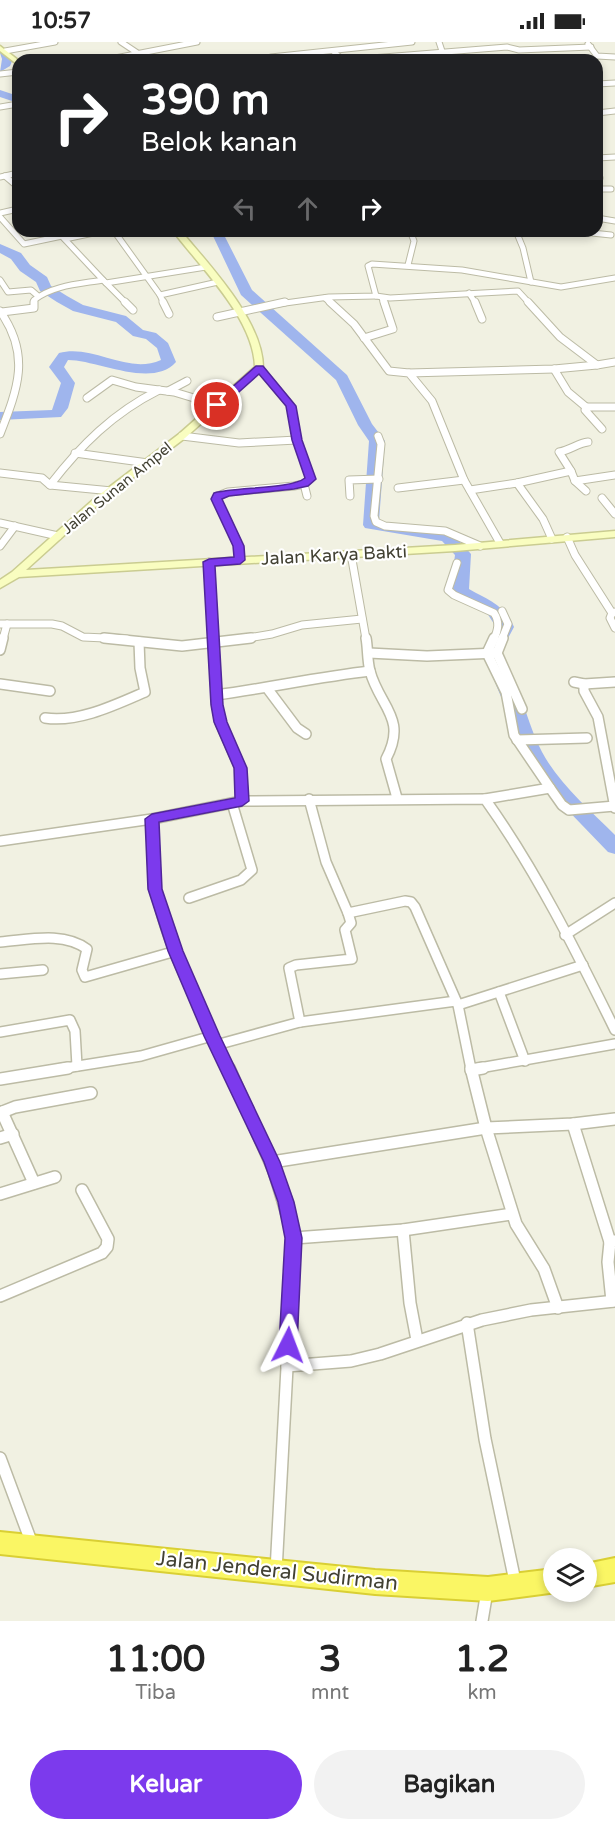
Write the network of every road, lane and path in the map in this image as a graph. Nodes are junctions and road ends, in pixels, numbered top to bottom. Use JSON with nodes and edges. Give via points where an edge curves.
{"nodes":[{"id":1,"x":55,"y":42,"type":"edge"},
{"id":2,"x":121,"y":42,"type":"edge"},
{"id":3,"x":197,"y":42,"type":"edge"},
{"id":4,"x":412,"y":42,"type":"edge"},
{"id":5,"x":439,"y":42,"type":"edge"},
{"id":6,"x":586,"y":42,"type":"edge"},
{"id":7,"x":591,"y":47,"type":"junction"},
{"id":8,"x":2,"y":50,"type":"edge"},
{"id":9,"x":333,"y":51,"type":"junction"},
{"id":10,"x":444,"y":52,"type":"junction"},
{"id":11,"x":139,"y":54,"type":"joint"},
{"id":12,"x":302,"y":54,"type":"edge"},
{"id":13,"x":336,"y":54,"type":"edge"},
{"id":14,"x":420,"y":54,"type":"edge"},
{"id":15,"x":597,"y":54,"type":"edge"},
{"id":16,"x":603,"y":189,"type":"edge"},
{"id":17,"x":611,"y":189,"type":"dead end"},
{"id":18,"x":0,"y":215,"type":"edge"},
{"id":19,"x":615,"y":223,"type":"edge"},
{"id":20,"x":12,"y":230,"type":"edge"},
{"id":21,"x":603,"y":236,"type":"edge"},
{"id":22,"x":18,"y":237,"type":"edge"},
{"id":23,"x":54,"y":237,"type":"edge"},
{"id":24,"x":64,"y":237,"type":"edge"},
{"id":25,"x":118,"y":237,"type":"edge"},
{"id":26,"x":182,"y":237,"type":"edge"},
{"id":27,"x":412,"y":237,"type":"edge"},
{"id":28,"x":518,"y":237,"type":"edge"},
{"id":29,"x":408,"y":265,"type":"junction"},
{"id":30,"x":206,"y":267,"type":"junction"},
{"id":31,"x":145,"y":276,"type":"junction"},
{"id":32,"x":615,"y":278,"type":"edge"},
{"id":33,"x":515,"y":279,"type":"junction"},
{"id":34,"x":0,"y":280,"type":"edge"},
{"id":35,"x":105,"y":282,"type":"junction"},
{"id":36,"x":218,"y":282,"type":"junction"},
{"id":37,"x":531,"y":282,"type":"junction"},
{"id":38,"x":518,"y":291,"type":"junction"},
{"id":39,"x":469,"y":293,"type":"junction"},
{"id":40,"x":160,"y":295,"type":"junction"},
{"id":41,"x":38,"y":296,"type":"junction"},
{"id":42,"x":379,"y":297,"type":"junction"},
{"id":43,"x":325,"y":298,"type":"junction"},
{"id":44,"x":133,"y":310,"type":"dead end"},
{"id":45,"x":1,"y":311,"type":"edge"},
{"id":46,"x":169,"y":314,"type":"dead end"},
{"id":47,"x":239,"y":315,"type":"junction"},
{"id":48,"x":217,"y":317,"type":"dead end"},
{"id":49,"x":482,"y":319,"type":"dead end"},
{"id":50,"x":364,"y":338,"type":"junction"},
{"id":51,"x":615,"y":362,"type":"edge"},
{"id":52,"x":606,"y":364,"type":"junction"},
{"id":53,"x":597,"y":365,"type":"junction"},
{"id":54,"x":259,"y":368,"type":"junction"},
{"id":55,"x":555,"y":369,"type":"junction"},
{"id":56,"x":615,"y":372,"type":"edge"},
{"id":57,"x":409,"y":373,"type":"junction"},
{"id":58,"x":187,"y":381,"type":"dead end"},
{"id":59,"x":163,"y":391,"type":"junction"},
{"id":60,"x":87,"y":398,"type":"dead end"},
{"id":61,"x":217,"y":405,"type":"junction"},
{"id":62,"x":586,"y":407,"type":"junction"},
{"id":63,"x":615,"y":407,"type":"edge"},
{"id":64,"x":602,"y":429,"type":"dead end"},
{"id":65,"x":0,"y":434,"type":"edge"},
{"id":66,"x":182,"y":436,"type":"junction"},
{"id":67,"x":378,"y":436,"type":"dead end"},
{"id":68,"x":297,"y":440,"type":"junction"},
{"id":69,"x":588,"y":442,"type":"dead end"},
{"id":70,"x":75,"y":453,"type":"junction"},
{"id":71,"x":148,"y":463,"type":"junction"},
{"id":72,"x":571,"y":471,"type":"junction"},
{"id":73,"x":0,"y":473,"type":"edge"},
{"id":74,"x":615,"y":475,"type":"edge"},
{"id":75,"x":377,"y":479,"type":"junction"},
{"id":76,"x":464,"y":480,"type":"junction"},
{"id":77,"x":575,"y":481,"type":"junction"},
{"id":78,"x":517,"y":483,"type":"junction"},
{"id":79,"x":304,"y":484,"type":"junction"},
{"id":80,"x":50,"y":485,"type":"junction"},
{"id":81,"x":398,"y":488,"type":"dead end"},
{"id":82,"x":470,"y":490,"type":"junction"},
{"id":83,"x":112,"y":491,"type":"junction"},
{"id":84,"x":586,"y":491,"type":"dead end"},
{"id":85,"x":307,"y":496,"type":"dead end"},
{"id":86,"x":350,"y":496,"type":"dead end"},
{"id":87,"x":602,"y":498,"type":"dead end"},
{"id":88,"x":615,"y":514,"type":"edge"},
{"id":89,"x":0,"y":523,"type":"edge"},
{"id":90,"x":15,"y":526,"type":"junction"},
{"id":91,"x":615,"y":534,"type":"edge"},
{"id":92,"x":58,"y":536,"type":"junction"},
{"id":93,"x":567,"y":537,"type":"junction"},
{"id":94,"x":552,"y":539,"type":"junction"},
{"id":95,"x":500,"y":543,"type":"junction"},
{"id":96,"x":0,"y":546,"type":"edge"},
{"id":97,"x":480,"y":546,"type":"junction"},
{"id":98,"x":351,"y":554,"type":"junction"},
{"id":99,"x":240,"y":560,"type":"junction"},
{"id":100,"x":209,"y":562,"type":"junction"},
{"id":101,"x":457,"y":563,"type":"dead end"},
{"id":102,"x":16,"y":574,"type":"junction"},
{"id":103,"x":0,"y":585,"type":"edge"},
{"id":104,"x":502,"y":611,"type":"dead end"},
{"id":105,"x":613,"y":613,"type":"edge"},
{"id":106,"x":362,"y":619,"type":"junction"},
{"id":107,"x":3,"y":624,"type":"edge"},
{"id":108,"x":504,"y":624,"type":"junction"},
{"id":109,"x":615,"y":628,"type":"edge"},
{"id":110,"x":139,"y":642,"type":"junction"},
{"id":111,"x":213,"y":644,"type":"junction"},
{"id":112,"x":0,"y":650,"type":"edge"},
{"id":113,"x":369,"y":653,"type":"junction"},
{"id":114,"x":492,"y":653,"type":"junction"},
{"id":115,"x":370,"y":671,"type":"junction"},
{"id":116,"x":574,"y":682,"type":"dead end"},
{"id":117,"x":615,"y":682,"type":"edge"},
{"id":118,"x":0,"y":684,"type":"edge"},
{"id":119,"x":584,"y":684,"type":"junction"},
{"id":120,"x":267,"y":688,"type":"junction"},
{"id":121,"x":50,"y":691,"type":"dead end"},
{"id":122,"x":216,"y":695,"type":"junction"},
{"id":123,"x":522,"y":709,"type":"dead end"},
{"id":124,"x":45,"y":718,"type":"dead end"},
{"id":125,"x":306,"y":734,"type":"dead end"},
{"id":126,"x":587,"y":738,"type":"dead end"},
{"id":127,"x":519,"y":740,"type":"junction"},
{"id":128,"x":550,"y":788,"type":"junction"},
{"id":129,"x":398,"y":798,"type":"junction"},
{"id":130,"x":309,"y":799,"type":"junction"},
{"id":131,"x":486,"y":799,"type":"junction"},
{"id":132,"x":237,"y":802,"type":"junction"},
{"id":133,"x":614,"y":807,"type":"edge"},
{"id":134,"x":152,"y":819,"type":"junction"},
{"id":135,"x":0,"y":841,"type":"edge"},
{"id":136,"x":189,"y":898,"type":"dead end"},
{"id":137,"x":615,"y":903,"type":"edge"},
{"id":138,"x":348,"y":912,"type":"junction"},
{"id":139,"x":565,"y":935,"type":"junction"},
{"id":140,"x":0,"y":942,"type":"edge"},
{"id":141,"x":176,"y":951,"type":"junction"},
{"id":142,"x":583,"y":965,"type":"junction"},
{"id":143,"x":43,"y":970,"type":"dead end"},
{"id":144,"x":0,"y":974,"type":"edge"},
{"id":145,"x":500,"y":993,"type":"junction"},
{"id":146,"x":457,"y":1003,"type":"junction"},
{"id":147,"x":300,"y":1022,"type":"junction"},
{"id":148,"x":615,"y":1030,"type":"edge"},
{"id":149,"x":0,"y":1032,"type":"edge"},
{"id":150,"x":214,"y":1041,"type":"junction"},
{"id":151,"x":615,"y":1044,"type":"edge"},
{"id":152,"x":525,"y":1060,"type":"junction"},
{"id":153,"x":76,"y":1066,"type":"junction"},
{"id":154,"x":471,"y":1070,"type":"junction"},
{"id":155,"x":0,"y":1079,"type":"edge"},
{"id":156,"x":91,"y":1093,"type":"dead end"},
{"id":157,"x":1,"y":1112,"type":"edge"},
{"id":158,"x":615,"y":1119,"type":"edge"},
{"id":159,"x":573,"y":1124,"type":"junction"},
{"id":160,"x":486,"y":1128,"type":"junction"},
{"id":161,"x":13,"y":1134,"type":"junction"},
{"id":162,"x":0,"y":1138,"type":"edge"},
{"id":163,"x":272,"y":1162,"type":"junction"},
{"id":164,"x":55,"y":1178,"type":"dead end"},
{"id":165,"x":34,"y":1183,"type":"junction"},
{"id":166,"x":82,"y":1190,"type":"dead end"},
{"id":167,"x":0,"y":1194,"type":"edge"},
{"id":168,"x":512,"y":1214,"type":"junction"},
{"id":169,"x":403,"y":1230,"type":"junction"},
{"id":170,"x":294,"y":1238,"type":"junction"},
{"id":171,"x":613,"y":1241,"type":"edge"},
{"id":172,"x":0,"y":1296,"type":"edge"},
{"id":173,"x":613,"y":1301,"type":"edge"},
{"id":174,"x":558,"y":1308,"type":"junction"},
{"id":175,"x":467,"y":1323,"type":"junction"},
{"id":176,"x":417,"y":1340,"type":"junction"},
{"id":177,"x":287,"y":1366,"type":"junction"},
{"id":178,"x":0,"y":1458,"type":"edge"},
{"id":179,"x":0,"y":1543,"type":"edge"},
{"id":180,"x":33,"y":1547,"type":"junction"},
{"id":181,"x":615,"y":1570,"type":"edge"},
{"id":182,"x":276,"y":1571,"type":"junction"},
{"id":183,"x":597,"y":1574,"type":"edge"},
{"id":184,"x":543,"y":1583,"type":"edge"},
{"id":185,"x":517,"y":1587,"type":"junction"},
{"id":186,"x":488,"y":1589,"type":"junction"},
{"id":187,"x":482,"y":1621,"type":"edge"}],
"edges":[{"from":1,"to":8,"type":"street"},
{"from":2,"to":11,"type":"street"},
{"from":3,"to":11,"type":"street"},
{"from":4,"to":9,"type":"street"},
{"from":5,"to":10,"type":"street"},
{"from":6,"to":7,"type":"street"},
{"from":7,"to":10,"type":"street"},
{"from":7,"to":15,"type":"street"},
{"from":9,"to":12,"type":"street"},
{"from":9,"to":13,"type":"street"},
{"from":10,"to":14,"type":"street"},
{"from":16,"to":17,"type":"street"},
{"from":18,"to":20,"type":"street"},
{"from":19,"to":21,"type":"street","via":[[611,237]]},
{"from":22,"to":23,"type":"street","via":[[24,244]]},
{"from":24,"to":35,"type":"street"},
{"from":25,"to":31,"type":"street"},
{"from":26,"to":30,"type":"street"},
{"from":27,"to":29,"type":"street"},
{"from":28,"to":37,"type":"street"},
{"from":29,"to":33,"type":"street"},
{"from":29,"to":42,"type":"street","via":[[369,264]]},
{"from":30,"to":31,"type":"street"},
{"from":30,"to":36,"type":"street"},
{"from":31,"to":35,"type":"street"},
{"from":31,"to":40,"type":"street"},
{"from":32,"to":37,"type":"street","via":[[567,288]]},
{"from":33,"to":37,"type":"street"},
{"from":33,"to":38,"type":"street"},
{"from":34,"to":41,"type":"street","via":[[8,292],[31,290]]},
{"from":35,"to":41,"type":"street"},
{"from":35,"to":44,"type":"street"},
{"from":36,"to":40,"type":"street"},
{"from":36,"to":47,"type":"street"},
{"from":38,"to":39,"type":"street"},
{"from":38,"to":53,"type":"street","via":[[560,337]]},
{"from":39,"to":42,"type":"street"},
{"from":39,"to":49,"type":"street"},
{"from":40,"to":46,"type":"street"},
{"from":41,"to":45,"type":"street","via":[[34,308]]},
{"from":42,"to":43,"type":"street"},
{"from":42,"to":50,"type":"street","via":[[393,328]]},
{"from":43,"to":47,"type":"street"},
{"from":43,"to":50,"type":"street","via":[[348,317]]},
{"from":45,"to":65,"type":"street","via":[[16,334],[20,367]]},
{"from":47,"to":48,"type":"street"},
{"from":47,"to":54,"type":"street","via":[[253,337]]},
{"from":50,"to":57,"type":"street","via":[[389,371]]},
{"from":51,"to":52,"type":"street"},
{"from":52,"to":53,"type":"street"},
{"from":52,"to":56,"type":"street"},
{"from":53,"to":55,"type":"street"},
{"from":54,"to":61,"type":"street","name":"Jalan Sunan Ampel"},
{"from":54,"to":68,"type":"street","via":[[291,406]]},
{"from":55,"to":57,"type":"street"},
{"from":55,"to":62,"type":"street","via":[[568,392]]},
{"from":57,"to":76,"type":"street","via":[[432,401]]},
{"from":58,"to":59,"type":"street"},
{"from":59,"to":60,"type":"street","via":[[112,380]]},
{"from":59,"to":61,"type":"street"},
{"from":59,"to":70,"type":"street","via":[[129,405]]},
{"from":61,"to":66,"type":"street","name":"Jalan Sunan Ampel"},
{"from":62,"to":63,"type":"street"},
{"from":62,"to":64,"type":"street"},
{"from":66,"to":68,"type":"street","via":[[239,443]]},
{"from":66,"to":71,"type":"street","name":"Jalan Sunan Ampel"},
{"from":67,"to":75,"type":"street","via":[[381,444]]},
{"from":68,"to":79,"type":"street","via":[[310,476]]},
{"from":69,"to":72,"type":"street","via":[[559,453]]},
{"from":70,"to":71,"type":"street"},
{"from":70,"to":80,"type":"street"},
{"from":71,"to":83,"type":"street","name":"Jalan Sunan Ampel"},
{"from":72,"to":77,"type":"street"},
{"from":72,"to":78,"type":"street"},
{"from":73,"to":80,"type":"street","via":[[36,477]]},
{"from":74,"to":77,"type":"street"},
{"from":75,"to":86,"type":"street","via":[[349,480]]},
{"from":75,"to":97,"type":"street","via":[[376,522],[445,531]]},
{"from":76,"to":81,"type":"street"},
{"from":76,"to":82,"type":"street"},
{"from":77,"to":84,"type":"street"},
{"from":78,"to":82,"type":"street"},
{"from":78,"to":94,"type":"street"},
{"from":79,"to":85,"type":"street"},
{"from":79,"to":99,"type":"street","via":[[218,496]]},
{"from":80,"to":83,"type":"street"},
{"from":82,"to":95,"type":"street"},
{"from":83,"to":92,"type":"street","name":"Jalan Sunan Ampel"},
{"from":87,"to":88,"type":"street"},
{"from":89,"to":90,"type":"street"},
{"from":90,"to":92,"type":"street"},
{"from":90,"to":96,"type":"street"},
{"from":91,"to":93,"type":"street","name":"Jalan Karya Bakti"},
{"from":92,"to":102,"type":"street","name":"Jalan Sunan Ampel"},
{"from":93,"to":94,"type":"street","name":"Jalan Karya Bakti"},
{"from":93,"to":105,"type":"street"},
{"from":94,"to":95,"type":"street","name":"Jalan Karya Bakti"},
{"from":95,"to":97,"type":"street","name":"Jalan Karya Bakti"},
{"from":97,"to":98,"type":"street","name":"Jalan Karya Bakti"},
{"from":98,"to":99,"type":"street","name":"Jalan Karya Bakti"},
{"from":98,"to":106,"type":"street"},
{"from":99,"to":100,"type":"street","name":"Jalan Karya Bakti"},
{"from":100,"to":102,"type":"street","name":"Jalan Karya Bakti"},
{"from":100,"to":111,"type":"street"},
{"from":101,"to":108,"type":"street","via":[[448,590],[459,599],[492,610]]},
{"from":102,"to":103,"type":"street","name":"Jalan Sunan Ampel"},
{"from":104,"to":108,"type":"street"},
{"from":105,"to":109,"type":"street","via":[[610,618]]},
{"from":106,"to":111,"type":"street","via":[[302,625]]},
{"from":106,"to":113,"type":"street"},
{"from":107,"to":110,"type":"street","via":[[52,624],[83,637]]},
{"from":107,"to":112,"type":"street"},
{"from":108,"to":114,"type":"street"},
{"from":110,"to":111,"type":"street"},
{"from":110,"to":124,"type":"street","via":[[145,692],[77,717]]},
{"from":111,"to":122,"type":"street"},
{"from":113,"to":114,"type":"street"},
{"from":113,"to":115,"type":"street"},
{"from":114,"to":123,"type":"street"},
{"from":114,"to":127,"type":"street"},
{"from":115,"to":120,"type":"street"},
{"from":115,"to":129,"type":"street","via":[[395,724],[392,748],[386,759]]},
{"from":116,"to":119,"type":"street"},
{"from":117,"to":119,"type":"street"},
{"from":118,"to":121,"type":"street"},
{"from":119,"to":133,"type":"street","via":[[598,717]]},
{"from":120,"to":122,"type":"street"},
{"from":120,"to":125,"type":"street"},
{"from":122,"to":132,"type":"street","via":[[220,722],[240,768]]},
{"from":126,"to":127,"type":"street"},
{"from":127,"to":128,"type":"street"},
{"from":128,"to":131,"type":"street"},
{"from":128,"to":133,"type":"street","via":[[569,810]]},
{"from":129,"to":130,"type":"street"},
{"from":129,"to":131,"type":"street"},
{"from":130,"to":132,"type":"street"},
{"from":130,"to":138,"type":"street","via":[[326,862]]},
{"from":131,"to":139,"type":"street"},
{"from":132,"to":134,"type":"street"},
{"from":132,"to":136,"type":"street","via":[[252,870],[242,880]]},
{"from":134,"to":135,"type":"street"},
{"from":134,"to":141,"type":"street","via":[[155,889]]},
{"from":137,"to":139,"type":"street"},
{"from":138,"to":146,"type":"street","via":[[412,903]]},
{"from":138,"to":147,"type":"street","via":[[351,923],[345,930],[352,959],[289,969]]},
{"from":139,"to":142,"type":"street"},
{"from":140,"to":141,"type":"street","via":[[61,938],[78,942],[87,949],[82,970],[85,976]]},
{"from":141,"to":150,"type":"street"},
{"from":142,"to":145,"type":"street"},
{"from":142,"to":148,"type":"street"},
{"from":143,"to":144,"type":"street"},
{"from":145,"to":146,"type":"street"},
{"from":145,"to":152,"type":"street"},
{"from":146,"to":147,"type":"street"},
{"from":146,"to":154,"type":"street"},
{"from":147,"to":150,"type":"street"},
{"from":149,"to":153,"type":"street","via":[[70,1020],[75,1031]]},
{"from":150,"to":153,"type":"street"},
{"from":150,"to":163,"type":"street"},
{"from":151,"to":152,"type":"street"},
{"from":152,"to":154,"type":"street"},
{"from":153,"to":155,"type":"street"},
{"from":154,"to":160,"type":"street"},
{"from":156,"to":157,"type":"street"},
{"from":157,"to":161,"type":"street"},
{"from":158,"to":159,"type":"street"},
{"from":159,"to":160,"type":"street"},
{"from":159,"to":171,"type":"street","via":[[590,1184]]},
{"from":160,"to":163,"type":"street"},
{"from":160,"to":168,"type":"street"},
{"from":161,"to":162,"type":"street"},
{"from":161,"to":165,"type":"street"},
{"from":163,"to":170,"type":"street"},
{"from":164,"to":165,"type":"street"},
{"from":165,"to":167,"type":"street"},
{"from":166,"to":172,"type":"street","via":[[108,1239],[107,1247],[102,1253]]},
{"from":168,"to":169,"type":"street"},
{"from":168,"to":174,"type":"street","via":[[544,1269]]},
{"from":169,"to":170,"type":"street"},
{"from":169,"to":176,"type":"street"},
{"from":170,"to":177,"type":"street"},
{"from":171,"to":173,"type":"street","via":[[608,1269]]},
{"from":173,"to":174,"type":"street"},
{"from":174,"to":175,"type":"street"},
{"from":175,"to":176,"type":"street"},
{"from":175,"to":185,"type":"street","via":[[485,1439]]},
{"from":176,"to":177,"type":"street","via":[[365,1359]]},
{"from":177,"to":182,"type":"street"},
{"from":178,"to":180,"type":"street"},
{"from":179,"to":180,"type":"highway","name":"Jalan Jenderal Sudirman"},
{"from":180,"to":182,"type":"highway","name":"Jalan Jenderal Sudirman"},
{"from":181,"to":183,"type":"highway"},
{"from":182,"to":186,"type":"highway","name":"Jalan Jenderal Sudirman"},
{"from":184,"to":185,"type":"highway","name":"Jalan Jenderal Sudirman"},
{"from":185,"to":186,"type":"highway","name":"Jalan Jenderal Sudirman"},
{"from":186,"to":187,"type":"street"}]}
